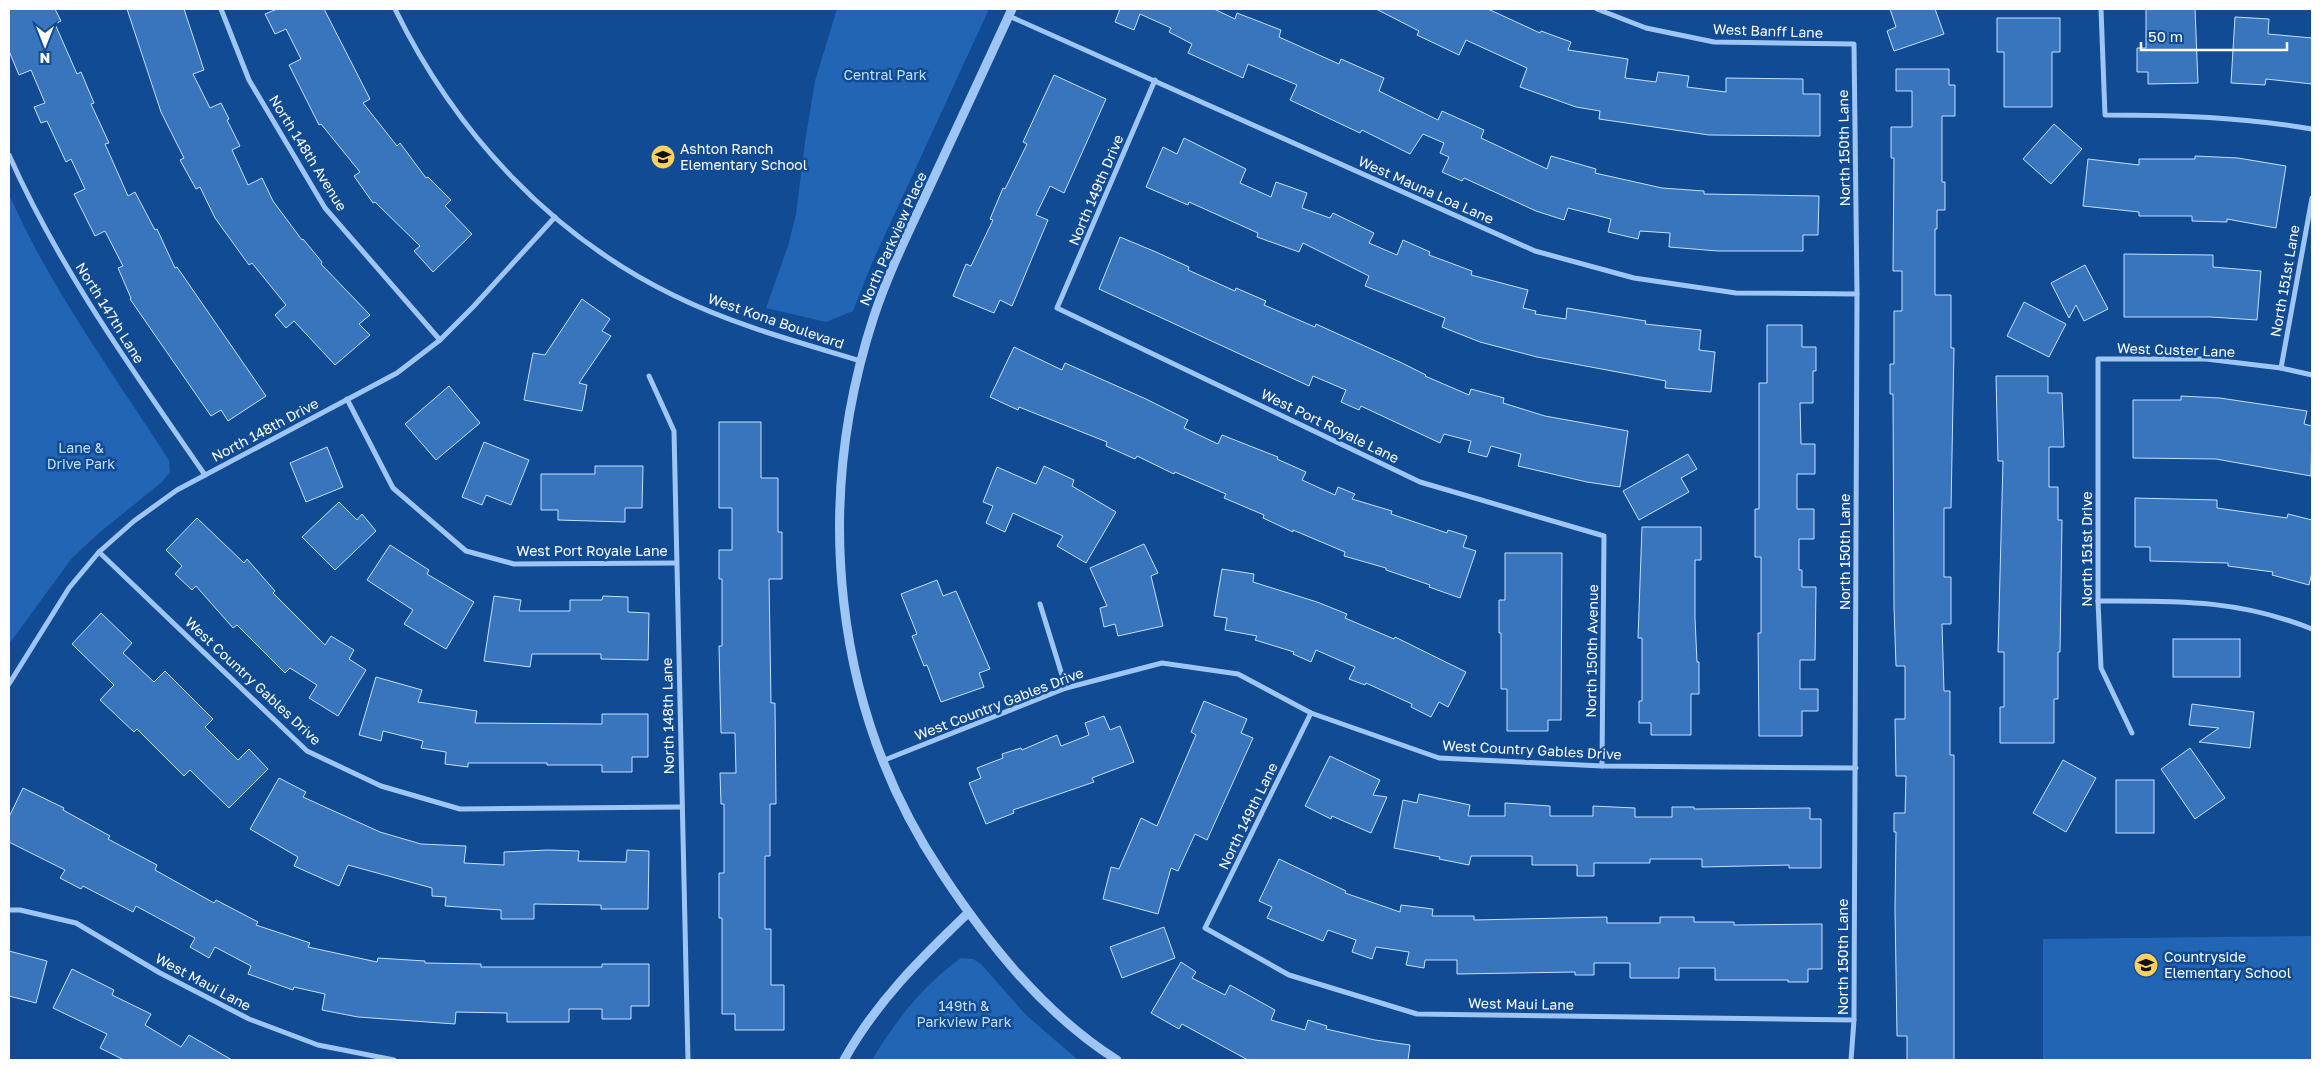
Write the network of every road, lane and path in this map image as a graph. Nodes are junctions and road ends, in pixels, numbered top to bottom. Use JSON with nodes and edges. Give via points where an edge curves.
{"nodes":[{"id":1,"x":221,"y":9,"type":"edge"},
{"id":2,"x":395,"y":9,"type":"edge"},
{"id":3,"x":1597,"y":9,"type":"edge"},
{"id":4,"x":2101,"y":9,"type":"edge"},
{"id":5,"x":1010,"y":13,"type":"edge"},
{"id":6,"x":1854,"y":44,"type":"joint"},
{"id":7,"x":1155,"y":80,"type":"junction"},
{"id":8,"x":2312,"y":129,"type":"edge"},
{"id":9,"x":9,"y":155,"type":"edge"},
{"id":10,"x":2312,"y":198,"type":"edge"},
{"id":11,"x":555,"y":217,"type":"junction"},
{"id":12,"x":1857,"y":294,"type":"junction"},
{"id":13,"x":1057,"y":308,"type":"joint"},
{"id":14,"x":440,"y":340,"type":"junction"},
{"id":15,"x":2098,"y":359,"type":"joint"},
{"id":16,"x":860,"y":361,"type":"junction"},
{"id":17,"x":2281,"y":368,"type":"junction"},
{"id":18,"x":2312,"y":375,"type":"edge"},
{"id":19,"x":649,"y":376,"type":"dead end"},
{"id":20,"x":347,"y":399,"type":"junction"},
{"id":21,"x":205,"y":475,"type":"junction"},
{"id":22,"x":1604,"y":536,"type":"joint"},
{"id":23,"x":99,"y":552,"type":"junction"},
{"id":24,"x":676,"y":563,"type":"junction"},
{"id":25,"x":2098,"y":601,"type":"junction"},
{"id":26,"x":1040,"y":604,"type":"dead end"},
{"id":27,"x":2312,"y":629,"type":"edge"},
{"id":28,"x":10,"y":677,"type":"edge"},
{"id":29,"x":9,"y":684,"type":"edge"},
{"id":30,"x":1066,"y":688,"type":"junction"},
{"id":31,"x":1311,"y":713,"type":"junction"},
{"id":32,"x":2132,"y":733,"type":"dead end"},
{"id":33,"x":882,"y":761,"type":"junction"},
{"id":34,"x":1602,"y":766,"type":"junction"},
{"id":35,"x":1856,"y":768,"type":"junction"},
{"id":36,"x":681,"y":807,"type":"junction"},
{"id":37,"x":9,"y":910,"type":"edge"},
{"id":38,"x":968,"y":913,"type":"junction"},
{"id":39,"x":1205,"y":928,"type":"joint"},
{"id":40,"x":1854,"y":1020,"type":"junction"},
{"id":41,"x":394,"y":1060,"type":"edge"},
{"id":42,"x":688,"y":1060,"type":"edge"},
{"id":43,"x":844,"y":1060,"type":"edge"},
{"id":44,"x":1118,"y":1060,"type":"edge"},
{"id":45,"x":1851,"y":1060,"type":"edge"}],
"edges":[{"from":1,"to":14,"type":"street","name":"North 148th Avenue","via":[[249,80],[325,208]]},
{"from":2,"to":11,"type":"street","name":"West Kona Boulevard","via":[[425,65],[466,126],[511,177]]},
{"from":3,"to":6,"type":"street","name":"West Banff Lane","via":[[1646,28],[1714,42]]},
{"from":4,"to":8,"type":"street","via":[[2106,115],[2197,115]]},
{"from":5,"to":7,"type":"street","name":"West Mauna Loa Lane"},
{"from":5,"to":16,"type":"street","name":"North Parkview Place","via":[[893,266]]},
{"from":6,"to":12,"type":"street","name":"North 150th Lane"},
{"from":7,"to":12,"type":"street","name":"West Mauna Loa Lane","via":[[1535,251],[1634,278],[1736,293]]},
{"from":7,"to":13,"type":"street","name":"North 149th Drive"},
{"from":9,"to":21,"type":"street","name":"North 147th Lane","via":[[28,198],[98,320]]},
{"from":10,"to":17,"type":"street","name":"North 151st Lane"},
{"from":11,"to":14,"type":"street","name":"North 148th Drive"},
{"from":11,"to":16,"type":"street","name":"West Kona Boulevard","via":[[606,256],[674,296],[750,327]]},
{"from":12,"to":35,"type":"street","name":"North 150th Lane"},
{"from":13,"to":22,"type":"street","name":"West Port Royale Lane","via":[[1420,482]]},
{"from":14,"to":20,"type":"street","name":"North 148th Drive","via":[[397,373]]},
{"from":15,"to":17,"type":"street","name":"West Custer Lane","via":[[2206,359]]},
{"from":15,"to":25,"type":"street","name":"North 151st Drive"},
{"from":16,"to":33,"type":"street","name":"North Parkview Place","via":[[843,449],[839,562],[854,671]]},
{"from":17,"to":18,"type":"street","name":"West Custer Lane"},
{"from":19,"to":24,"type":"street","name":"North 148th Lane","via":[[674,431]]},
{"from":20,"to":21,"type":"street","name":"North 148th Drive"},
{"from":20,"to":24,"type":"street","name":"West Port Royale Lane","via":[[393,488],[466,551],[514,564]]},
{"from":21,"to":23,"type":"street","name":"North 148th Drive","via":[[177,490]]},
{"from":22,"to":34,"type":"street","name":"North 150th Avenue"},
{"from":23,"to":28,"type":"street","name":"North 148th Drive","via":[[69,588]]},
{"from":23,"to":36,"type":"street","name":"West Country Gables Drive","via":[[307,751],[381,786],[460,809]]},
{"from":24,"to":36,"type":"street","name":"North 148th Lane"},
{"from":25,"to":27,"type":"street","via":[[2210,602],[2273,614]]},
{"from":25,"to":32,"type":"street","name":"North 151st Drive","via":[[2101,668]]},
{"from":26,"to":30,"type":"street"},
{"from":28,"to":29,"type":"street","name":"North 148th Drive"},
{"from":30,"to":31,"type":"street","name":"West Country Gables Drive","via":[[1162,663],[1238,674]]},
{"from":30,"to":33,"type":"street","name":"West Country Gables Drive"},
{"from":31,"to":34,"type":"street","name":"West Country Gables Drive","via":[[1439,758]]},
{"from":31,"to":39,"type":"street","name":"North 149th Lane"},
{"from":33,"to":38,"type":"street","name":"North Parkview Place","via":[[924,846]]},
{"from":34,"to":35,"type":"street","name":"West Country Gables Drive"},
{"from":35,"to":40,"type":"street","name":"North 150th Lane"},
{"from":36,"to":42,"type":"street","name":"North 148th Lane"},
{"from":37,"to":41,"type":"street","name":"West Maui Lane","via":[[76,923],[160,974],[249,1019],[318,1045]]},
{"from":38,"to":43,"type":"street","via":[[879,1005]]},
{"from":38,"to":44,"type":"street","name":"North Parkview Place","via":[[989,942],[1046,1003]]},
{"from":39,"to":40,"type":"street","name":"West Maui Lane","via":[[1289,975],[1417,1014]]},
{"from":40,"to":45,"type":"street","name":"North 150th Lane"}]}
